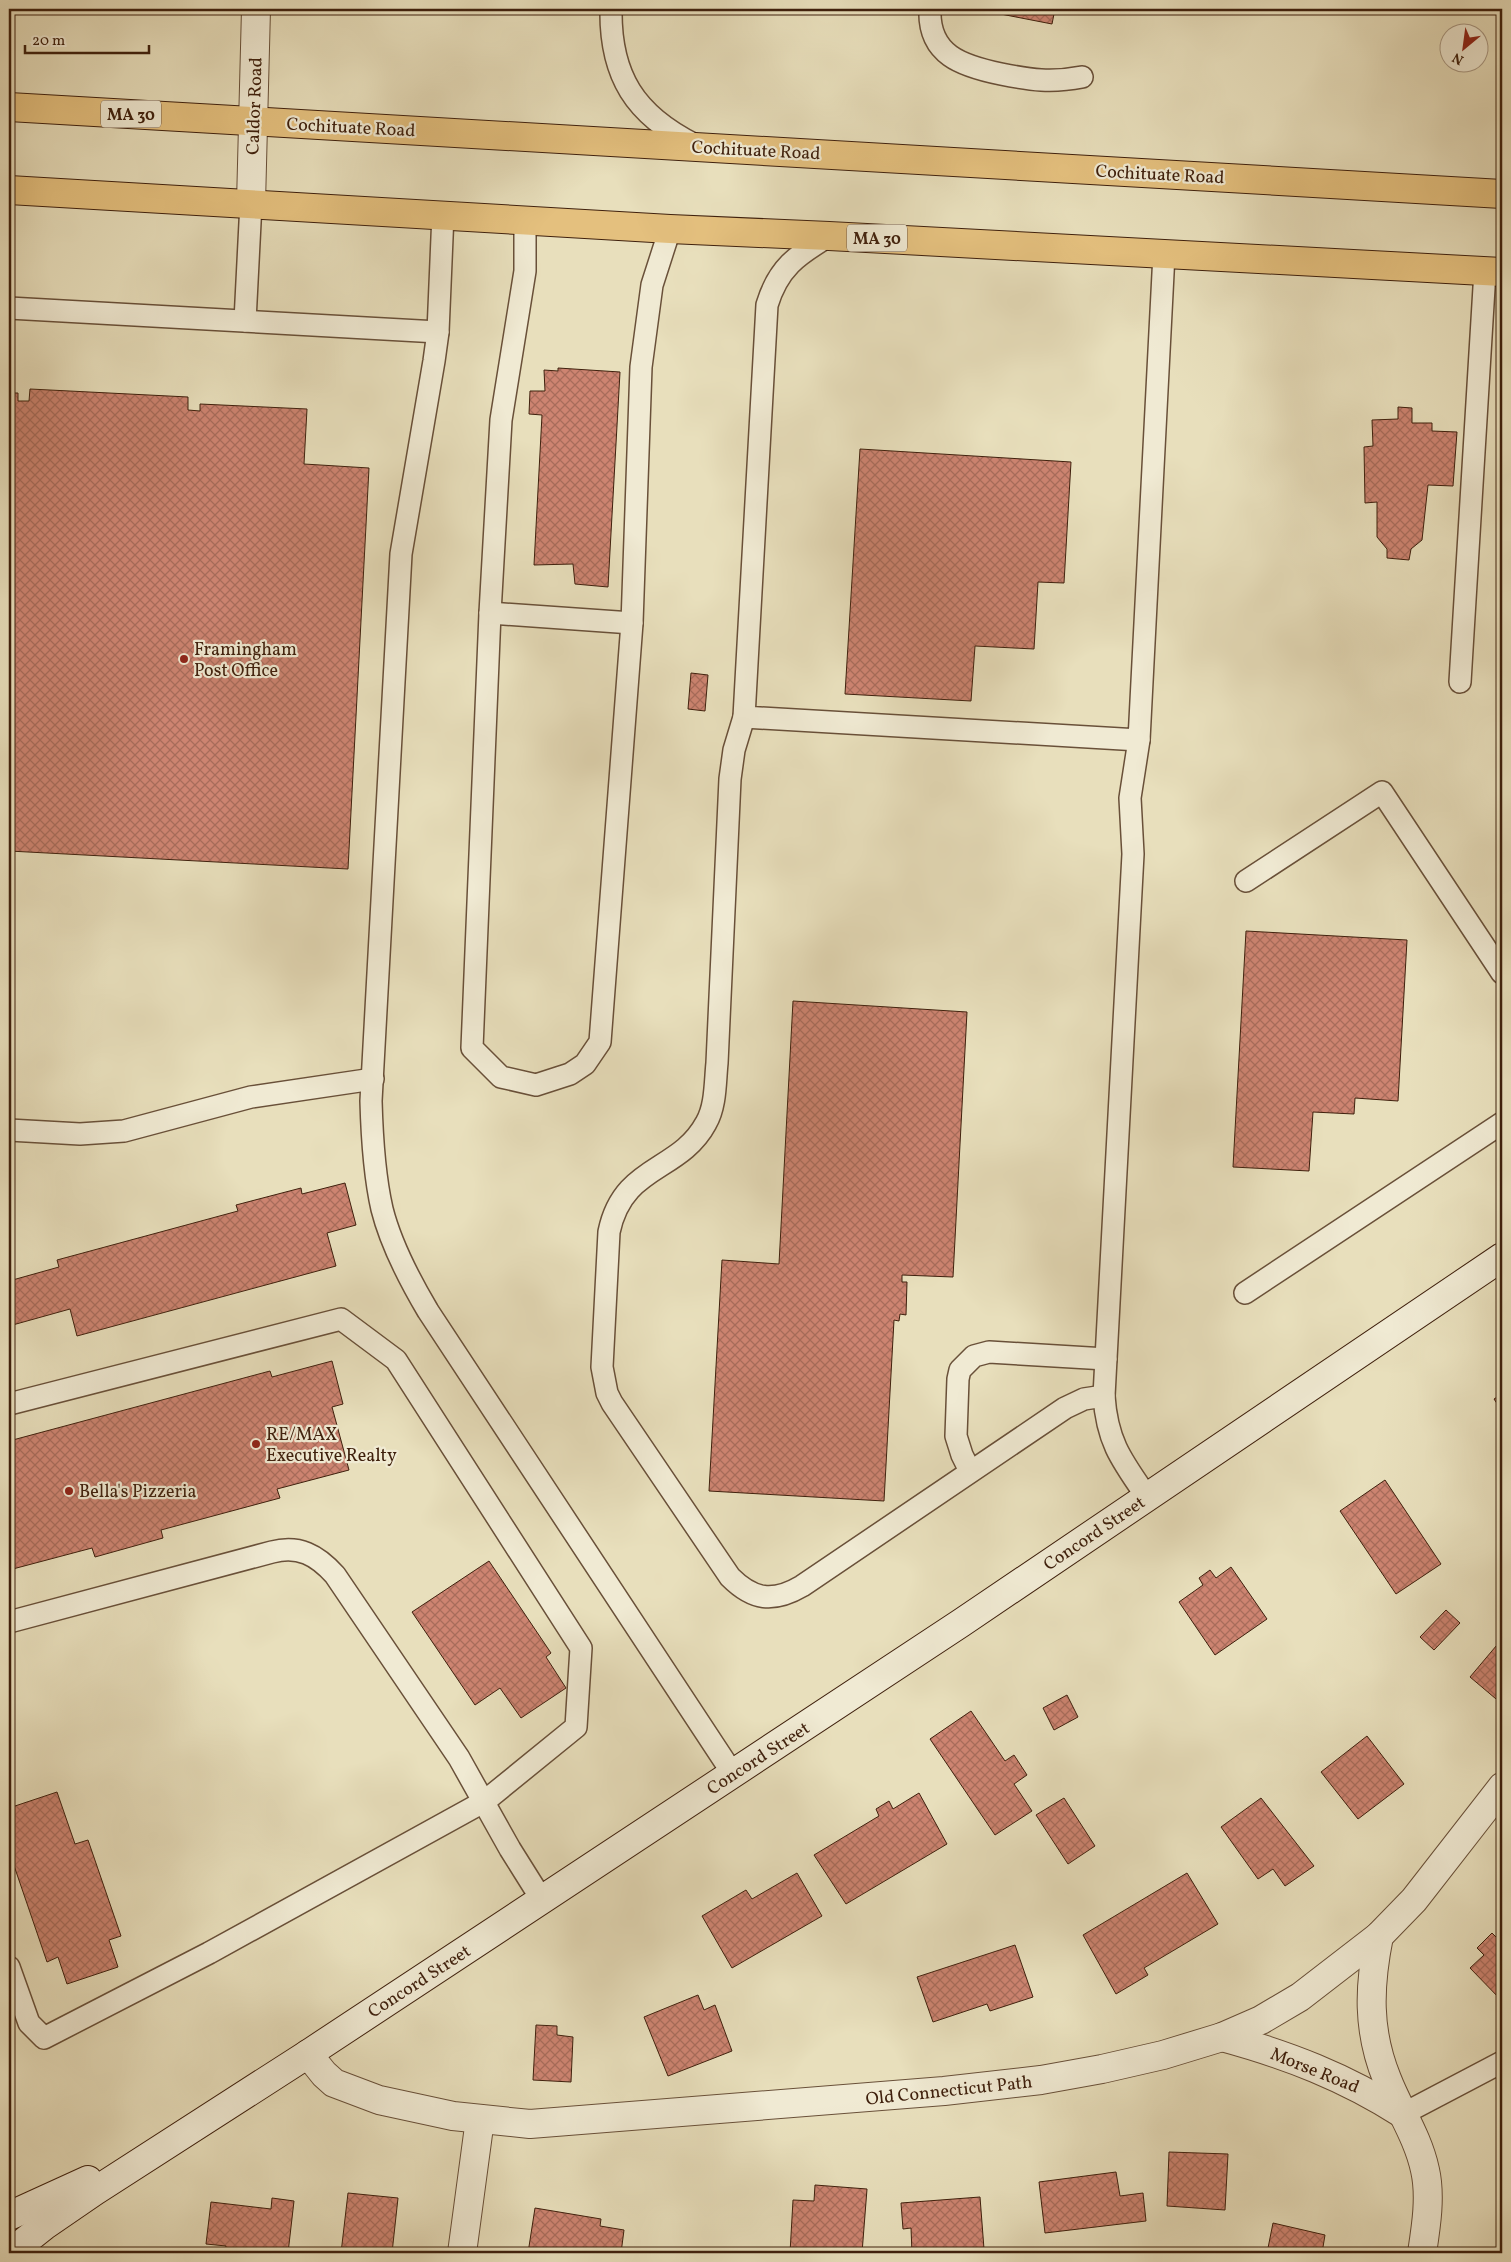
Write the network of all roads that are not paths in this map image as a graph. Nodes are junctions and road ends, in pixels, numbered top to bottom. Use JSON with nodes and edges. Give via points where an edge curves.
{"nodes":[{"id":1,"x":256,"y":9,"type":"edge"},
{"id":2,"x":930,"y":9,"type":"edge"},
{"id":3,"x":610,"y":10,"type":"edge"},
{"id":4,"x":1082,"y":77,"type":"dead end"},
{"id":5,"x":9,"y":107,"type":"edge"},
{"id":6,"x":253,"y":121,"type":"junction"},
{"id":7,"x":699,"y":147,"type":"junction"},
{"id":8,"x":9,"y":190,"type":"edge"},
{"id":9,"x":1502,"y":194,"type":"edge"},
{"id":10,"x":251,"y":203,"type":"junction"},
{"id":11,"x":444,"y":214,"type":"junction"},
{"id":12,"x":525,"y":219,"type":"junction"},
{"id":13,"x":670,"y":229,"type":"junction"},
{"id":14,"x":829,"y":236,"type":"junction"},
{"id":15,"x":1164,"y":254,"type":"junction"},
{"id":16,"x":1494,"y":271,"type":"edge"},
{"id":17,"x":9,"y":308,"type":"edge"},
{"id":18,"x":244,"y":321,"type":"junction"},
{"id":19,"x":438,"y":332,"type":"junction"},
{"id":20,"x":490,"y":613,"type":"junction"},
{"id":21,"x":632,"y":623,"type":"junction"},
{"id":22,"x":1460,"y":682,"type":"dead end"},
{"id":23,"x":744,"y":718,"type":"junction"},
{"id":24,"x":1139,"y":740,"type":"junction"},
{"id":25,"x":1246,"y":881,"type":"dead end"},
{"id":26,"x":1502,"y":973,"type":"edge"},
{"id":27,"x":372,"y":1079,"type":"junction"},
{"id":28,"x":1502,"y":1123,"type":"edge"},
{"id":29,"x":9,"y":1130,"type":"edge"},
{"id":30,"x":1502,"y":1257,"type":"edge"},
{"id":31,"x":1245,"y":1293,"type":"dead end"},
{"id":32,"x":1106,"y":1359,"type":"junction"},
{"id":33,"x":1104,"y":1396,"type":"junction"},
{"id":34,"x":9,"y":1404,"type":"edge"},
{"id":35,"x":970,"y":1471,"type":"junction"},
{"id":36,"x":1147,"y":1497,"type":"junction"},
{"id":37,"x":9,"y":1622,"type":"edge"},
{"id":38,"x":733,"y":1774,"type":"junction"},
{"id":39,"x":1502,"y":1787,"type":"edge"},
{"id":40,"x":485,"y":1802,"type":"junction"},
{"id":41,"x":542,"y":1900,"type":"junction"},
{"id":42,"x":1380,"y":1936,"type":"junction"},
{"id":43,"x":9,"y":1967,"type":"edge"},
{"id":44,"x":1222,"y":2037,"type":"junction"},
{"id":45,"x":308,"y":2054,"type":"junction"},
{"id":46,"x":1502,"y":2062,"type":"edge"},
{"id":47,"x":1403,"y":2114,"type":"junction"},
{"id":48,"x":480,"y":2119,"type":"junction"},
{"id":49,"x":166,"y":2145,"type":"junction"},
{"id":50,"x":9,"y":2216,"type":"edge"},
{"id":51,"x":10,"y":2253,"type":"edge"},
{"id":52,"x":462,"y":2253,"type":"edge"},
{"id":53,"x":1422,"y":2253,"type":"edge"}],
"edges":[{"from":1,"to":6,"type":"street","name":"Caldor Road"},
{"from":2,"to":4,"type":"lane","via":[[934,37],[942,50],[966,66],[1035,81]]},
{"from":3,"to":7,"type":"lane","via":[[612,49],[626,85],[652,117]]},
{"from":5,"to":6,"type":"main road","name":"Cochituate Road","number":"MA 30"},
{"from":6,"to":7,"type":"main road","name":"Cochituate Road","number":"MA 30"},
{"from":6,"to":10,"type":"street","name":"Caldor Road"},
{"from":7,"to":9,"type":"main road","name":"Cochituate Road","number":"MA 30"},
{"from":8,"to":10,"type":"main road","number":"MA 30"},
{"from":10,"to":11,"type":"main road","number":"MA 30"},
{"from":10,"to":18,"type":"lane"},
{"from":11,"to":12,"type":"main road","number":"MA 30"},
{"from":11,"to":19,"type":"lane"},
{"from":12,"to":13,"type":"main road","number":"MA 30"},
{"from":12,"to":20,"type":"lane","via":[[525,271],[501,420]]},
{"from":13,"to":14,"type":"main road","number":"MA 30"},
{"from":13,"to":21,"type":"lane","via":[[652,285],[641,367]]},
{"from":14,"to":15,"type":"main road","number":"MA 30"},
{"from":14,"to":23,"type":"lane","via":[[784,268],[767,305]]},
{"from":15,"to":16,"type":"main road","number":"MA 30"},
{"from":15,"to":24,"type":"lane"},
{"from":16,"to":22,"type":"lane"},
{"from":17,"to":18,"type":"lane"},
{"from":18,"to":19,"type":"lane"},
{"from":19,"to":27,"type":"lane","via":[[401,554]]},
{"from":20,"to":21,"type":"lane"},
{"from":20,"to":21,"type":"lane","via":[[472,1048],[501,1077],[536,1085],[578,1069],[600,1042]]},
{"from":23,"to":24,"type":"lane"},
{"from":23,"to":35,"type":"lane","via":[[734,750],[730,779],[712,1110],[691,1144],[631,1186],[614,1212],[609,1232],[602,1367],[607,1393],[730,1577],[748,1593],[760,1597],[771,1598],[793,1591]]},
{"from":24,"to":32,"type":"lane","via":[[1130,798],[1133,854]]},
{"from":25,"to":26,"type":"lane","via":[[1382,792]]},
{"from":27,"to":29,"type":"lane","via":[[251,1097],[124,1131],[80,1134]]},
{"from":27,"to":38,"type":"lane","via":[[374,1158],[382,1210],[413,1286]]},
{"from":28,"to":31,"type":"lane"},
{"from":30,"to":36,"type":"street","name":"Concord Street"},
{"from":32,"to":33,"type":"lane"},
{"from":32,"to":35,"type":"lane","via":[[989,1352],[974,1356],[960,1370],[956,1424],[958,1446]]},
{"from":33,"to":35,"type":"lane","via":[[1084,1399],[1065,1408]]},
{"from":33,"to":36,"type":"lane","via":[[1110,1437]]},
{"from":34,"to":40,"type":"lane","via":[[341,1319],[396,1360],[581,1648],[576,1727]]},
{"from":36,"to":38,"type":"street","name":"Concord Street"},
{"from":37,"to":40,"type":"lane","via":[[282,1549],[306,1552],[335,1575],[459,1758]]},
{"from":38,"to":41,"type":"street","name":"Concord Street"},
{"from":39,"to":42,"type":"street","name":"Old Connecticut Path","via":[[1414,1900]]},
{"from":40,"to":41,"type":"lane"},
{"from":40,"to":43,"type":"lane","via":[[209,1953],[44,2038],[29,2023]]},
{"from":41,"to":45,"type":"street","name":"Concord Street"},
{"from":42,"to":44,"type":"street","name":"Old Connecticut Path","via":[[1300,1997],[1261,2020]]},
{"from":42,"to":47,"type":"street","name":"Morse Road","via":[[1372,1972],[1371,2011],[1376,2045],[1386,2078]]},
{"from":44,"to":47,"type":"street","name":"Morse Road","via":[[1321,2069],[1369,2092]]},
{"from":44,"to":48,"type":"street","name":"Old Connecticut Path","via":[[1163,2055],[1095,2070],[944,2092],[556,2123]]},
{"from":45,"to":48,"type":"street","name":"Old Connecticut Path","via":[[334,2083],[347,2089],[401,2106]]},
{"from":45,"to":49,"type":"street","name":"Concord Street"},
{"from":46,"to":47,"type":"lane"},
{"from":47,"to":53,"type":"street","name":"Morse Road","via":[[1417,2142],[1426,2172]]},
{"from":48,"to":52,"type":"street"},
{"from":49,"to":50,"type":"street"},
{"from":49,"to":51,"type":"street","name":"Concord Street","via":[[44,2226]]}]}
